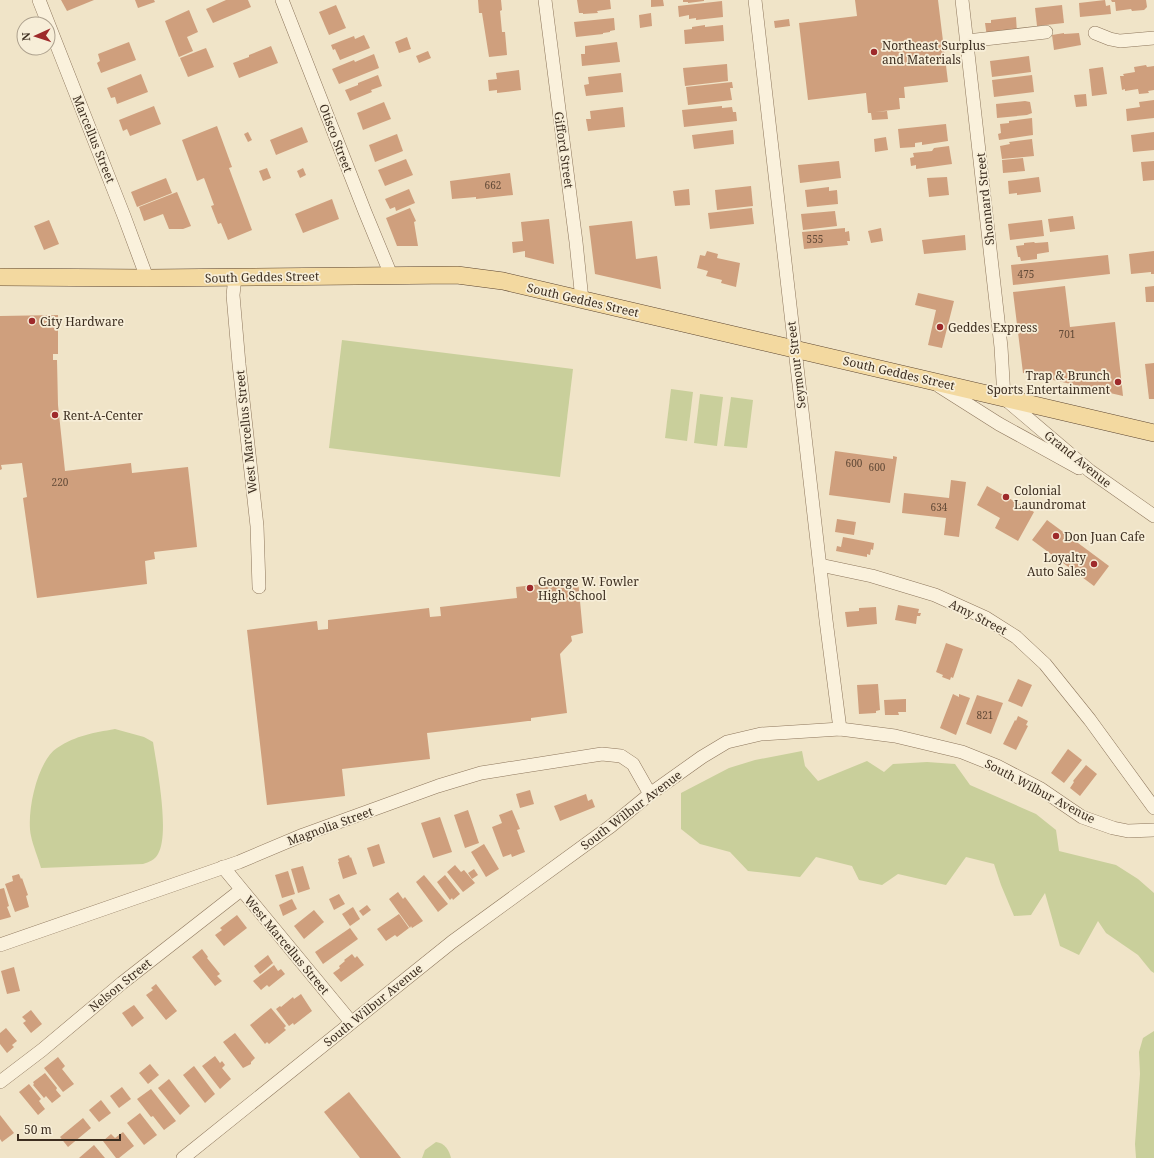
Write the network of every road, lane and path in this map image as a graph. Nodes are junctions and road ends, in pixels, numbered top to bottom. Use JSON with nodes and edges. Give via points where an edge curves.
{"nodes":[{"id":1,"x":39,"y":0,"type":"edge"},
{"id":2,"x":282,"y":0,"type":"edge"},
{"id":3,"x":545,"y":0,"type":"edge"},
{"id":4,"x":755,"y":0,"type":"edge"},
{"id":5,"x":962,"y":0,"type":"edge"},
{"id":6,"x":1046,"y":32,"type":"dead end"},
{"id":7,"x":1095,"y":32,"type":"dead end"},
{"id":8,"x":1154,"y":38,"type":"edge"},
{"id":9,"x":968,"y":41,"type":"junction"},
{"id":10,"x":391,"y":275,"type":"junction"},
{"id":11,"x":0,"y":277,"type":"edge"},
{"id":12,"x":236,"y":277,"type":"junction"},
{"id":13,"x":147,"y":278,"type":"junction"},
{"id":14,"x":582,"y":300,"type":"junction"},
{"id":15,"x":795,"y":348,"type":"junction"},
{"id":16,"x":933,"y":382,"type":"junction"},
{"id":17,"x":1004,"y":398,"type":"junction"},
{"id":18,"x":1154,"y":433,"type":"edge"},
{"id":19,"x":1090,"y":471,"type":"junction"},
{"id":20,"x":1154,"y":516,"type":"edge"},
{"id":21,"x":820,"y":565,"type":"junction"},
{"id":22,"x":259,"y":587,"type":"dead end"},
{"id":23,"x":840,"y":729,"type":"junction"},
{"id":24,"x":650,"y":794,"type":"junction"},
{"id":25,"x":1154,"y":808,"type":"edge"},
{"id":26,"x":1154,"y":830,"type":"edge"},
{"id":27,"x":223,"y":867,"type":"junction"},
{"id":28,"x":241,"y":890,"type":"junction"},
{"id":29,"x":0,"y":946,"type":"edge"},
{"id":30,"x":351,"y":1022,"type":"junction"},
{"id":31,"x":0,"y":1082,"type":"edge"},
{"id":32,"x":183,"y":1158,"type":"edge"}],
"edges":[{"from":1,"to":13,"type":"street","name":"Marcellus Street"},
{"from":2,"to":10,"type":"street","name":"Otisco Street"},
{"from":3,"to":14,"type":"street","name":"Gifford Street"},
{"from":4,"to":15,"type":"street","name":"Seymour Street"},
{"from":5,"to":9,"type":"street","name":"Shonnard Street"},
{"from":6,"to":9,"type":"street"},
{"from":7,"to":8,"type":"street","via":[[1120,41]]},
{"from":9,"to":17,"type":"street","name":"Shonnard Street","via":[[1001,340]]},
{"from":10,"to":12,"type":"main road","name":"South Geddes Street"},
{"from":10,"to":14,"type":"main road","name":"South Geddes Street","via":[[457,275],[502,281]]},
{"from":11,"to":13,"type":"main road","name":"South Geddes Street"},
{"from":12,"to":13,"type":"main road","name":"South Geddes Street"},
{"from":12,"to":22,"type":"street","name":"West Marcellus Street","via":[[233,294],[257,526]]},
{"from":14,"to":15,"type":"main road","name":"South Geddes Street"},
{"from":15,"to":16,"type":"main road","name":"South Geddes Street"},
{"from":15,"to":21,"type":"street","name":"Seymour Street"},
{"from":16,"to":17,"type":"main road","name":"South Geddes Street"},
{"from":16,"to":19,"type":"street","via":[[999,424],[1079,469]]},
{"from":17,"to":18,"type":"main road","name":"South Geddes Street"},
{"from":17,"to":19,"type":"street","name":"Grand Avenue"},
{"from":19,"to":20,"type":"street","name":"Grand Avenue"},
{"from":21,"to":23,"type":"street","name":"Seymour Street"},
{"from":21,"to":25,"type":"street","name":"Amy Street","via":[[872,576],[935,595],[986,618],[1016,638],[1045,664],[1090,720]]},
{"from":23,"to":24,"type":"street","name":"South Wilbur Avenue","via":[[761,734],[727,742]]},
{"from":23,"to":26,"type":"street","name":"South Wilbur Avenue","via":[[895,736],[962,752],[997,766],[1041,789],[1082,817],[1128,831]]},
{"from":24,"to":27,"type":"street","name":"Magnolia Street","via":[[633,764],[621,756],[602,754],[481,773],[303,835]]},
{"from":24,"to":30,"type":"street","name":"South Wilbur Avenue","via":[[611,826],[452,942]]},
{"from":27,"to":28,"type":"street","name":"West Marcellus Street"},
{"from":27,"to":29,"type":"street","name":"Magnolia Street"},
{"from":28,"to":30,"type":"street","name":"West Marcellus Street"},
{"from":28,"to":31,"type":"street","name":"Nelson Street"},
{"from":30,"to":32,"type":"street","name":"South Wilbur Avenue"}]}
